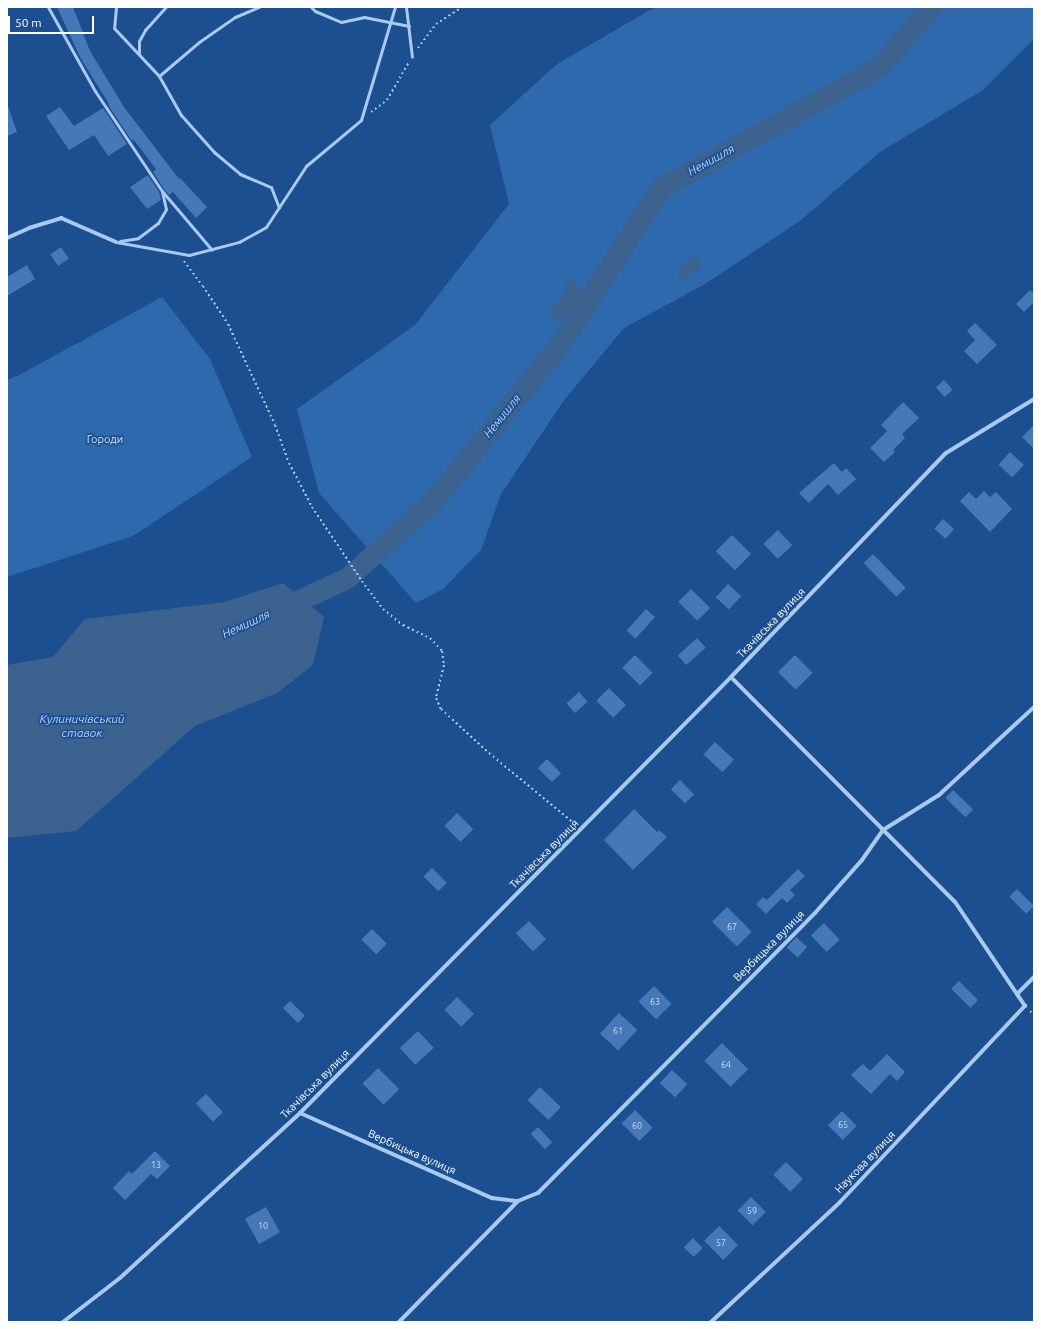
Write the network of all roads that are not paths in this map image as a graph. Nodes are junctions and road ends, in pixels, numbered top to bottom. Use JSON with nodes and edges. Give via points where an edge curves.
{"nodes":[{"id":1,"x":48,"y":7,"type":"edge"},
{"id":2,"x":116,"y":7,"type":"edge"},
{"id":3,"x":166,"y":7,"type":"edge"},
{"id":4,"x":259,"y":7,"type":"edge"},
{"id":5,"x":311,"y":7,"type":"edge"},
{"id":6,"x":395,"y":7,"type":"edge"},
{"id":7,"x":406,"y":7,"type":"edge"},
{"id":8,"x":391,"y":21,"type":"junction"},
{"id":9,"x":409,"y":26,"type":"junction"},
{"id":10,"x":138,"y":54,"type":"junction"},
{"id":11,"x":412,"y":57,"type":"dead end"},
{"id":12,"x":159,"y":76,"type":"junction"},
{"id":13,"x":162,"y":190,"type":"junction"},
{"id":14,"x":279,"y":208,"type":"junction"},
{"id":15,"x":7,"y":238,"type":"edge"},
{"id":16,"x":116,"y":242,"type":"junction"},
{"id":17,"x":212,"y":250,"type":"junction"},
{"id":18,"x":1034,"y":399,"type":"edge"},
{"id":19,"x":731,"y":677,"type":"junction"},
{"id":20,"x":1034,"y":707,"type":"edge"},
{"id":21,"x":883,"y":830,"type":"junction"},
{"id":22,"x":1034,"y":977,"type":"edge"},
{"id":23,"x":1017,"y":994,"type":"junction"},
{"id":24,"x":300,"y":1113,"type":"junction"},
{"id":25,"x":518,"y":1201,"type":"junction"},
{"id":26,"x":63,"y":1322,"type":"edge"},
{"id":27,"x":399,"y":1322,"type":"edge"},
{"id":28,"x":711,"y":1322,"type":"edge"}],
"edges":[{"from":1,"to":13,"type":"lane","via":[[95,91]]},
{"from":2,"to":10,"type":"lane","via":[[114,28]]},
{"from":3,"to":10,"type":"lane","via":[[145,30],[139,41]]},
{"from":4,"to":12,"type":"lane","via":[[234,17]]},
{"from":5,"to":8,"type":"lane","via":[[341,22],[364,17]]},
{"from":6,"to":8,"type":"lane"},
{"from":7,"to":9,"type":"lane"},
{"from":8,"to":9,"type":"lane"},
{"from":8,"to":14,"type":"lane","via":[[361,120],[306,166]]},
{"from":9,"to":11,"type":"lane"},
{"from":10,"to":12,"type":"lane"},
{"from":12,"to":14,"type":"lane","via":[[181,115],[214,152],[240,174],[271,186]]},
{"from":13,"to":16,"type":"lane","via":[[166,209],[158,222],[138,238]]},
{"from":13,"to":17,"type":"lane"},
{"from":14,"to":17,"type":"lane","via":[[266,227],[239,242]]},
{"from":15,"to":16,"type":"street","via":[[61,218]]},
{"from":16,"to":17,"type":"lane","via":[[177,253],[189,254]]},
{"from":18,"to":19,"type":"street","name":"Ткачівська вулиця","via":[[946,453]]},
{"from":19,"to":21,"type":"street"},
{"from":19,"to":24,"type":"street","name":"Ткачівська вулиця"},
{"from":20,"to":21,"type":"street","name":"Вербицька вулиця","via":[[939,795]]},
{"from":21,"to":23,"type":"street","via":[[955,902]]},
{"from":21,"to":25,"type":"street","name":"Вербицька вулиця","via":[[862,860],[815,913],[538,1193]]},
{"from":22,"to":23,"type":"street"},
{"from":23,"to":28,"type":"street","name":"Наукова вулиця","via":[[1025,1006],[840,1202]]},
{"from":24,"to":25,"type":"street","name":"Вербицька вулиця","via":[[492,1198]]},
{"from":24,"to":26,"type":"street","name":"Ткачівська вулиця","via":[[120,1278]]},
{"from":25,"to":27,"type":"street","name":"Вербицька вулиця"}]}
